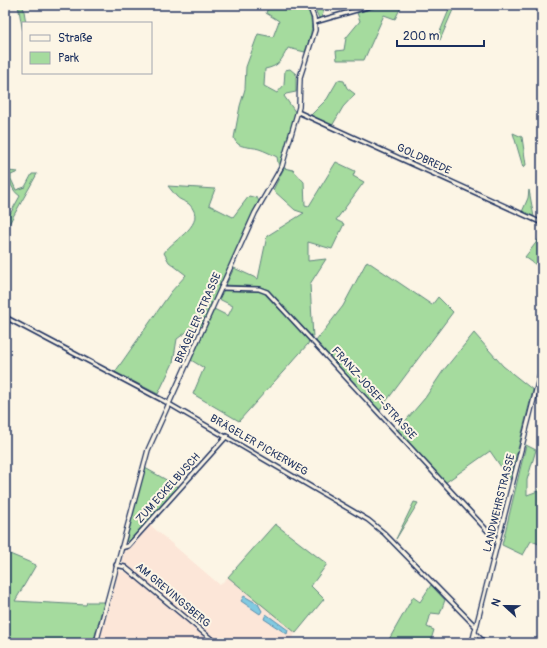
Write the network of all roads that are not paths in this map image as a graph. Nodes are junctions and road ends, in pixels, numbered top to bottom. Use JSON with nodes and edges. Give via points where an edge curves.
{"nodes":[{"id":1,"x":309,"y":5,"type":"edge"},
{"id":2,"x":374,"y":5,"type":"edge"},
{"id":3,"x":315,"y":22,"type":"junction"},
{"id":4,"x":298,"y":112,"type":"junction"},
{"id":5,"x":542,"y":223,"type":"edge"},
{"id":6,"x":221,"y":288,"type":"junction"},
{"id":7,"x":5,"y":318,"type":"edge"},
{"id":8,"x":542,"y":367,"type":"edge"},
{"id":9,"x":169,"y":403,"type":"junction"},
{"id":10,"x":227,"y":436,"type":"junction"},
{"id":11,"x":498,"y":540,"type":"junction"},
{"id":12,"x":121,"y":548,"type":"junction"},
{"id":13,"x":116,"y":565,"type":"junction"},
{"id":14,"x":476,"y":627,"type":"junction"},
{"id":15,"x":475,"y":632,"type":"junction"},
{"id":16,"x":542,"y":638,"type":"edge"},
{"id":17,"x":96,"y":643,"type":"edge"},
{"id":18,"x":216,"y":643,"type":"edge"},
{"id":19,"x":472,"y":643,"type":"edge"},
{"id":20,"x":485,"y":643,"type":"edge"},
{"id":21,"x":540,"y":643,"type":"edge"}],
"edges":[{"from":1,"to":3,"type":"street","name":"BRÄGELER STRASSE"},
{"from":2,"to":3,"type":"street"},
{"from":3,"to":4,"type":"street","name":"BRÄGELER STRASSE","via":[[314,37],[300,77]]},
{"from":4,"to":5,"type":"street","name":"GOLDBREDE"},
{"from":4,"to":6,"type":"street","name":"BRÄGELER STRASSE","via":[[280,173],[255,213]]},
{"from":6,"to":9,"type":"street","name":"BRÄGELER STRASSE"},
{"from":6,"to":11,"type":"street","name":"FRANZ-JOSEF-STRASSE","via":[[259,289],[267,292],[494,539]]},
{"from":7,"to":9,"type":"street","name":"BRÄGELER PICKERWEG"},
{"from":8,"to":11,"type":"street","name":"LANDWEHRSTRASSE"},
{"from":9,"to":10,"type":"street","name":"BRÄGELER PICKERWEG"},
{"from":9,"to":12,"type":"street","name":"BRÄGELER STRASSE","via":[[145,458]]},
{"from":10,"to":12,"type":"street","name":"ZUM ECKELBUSCH","via":[[128,546]]},
{"from":10,"to":14,"type":"street","name":"BRÄGELER PICKERWEG","via":[[378,527]]},
{"from":11,"to":14,"type":"street","name":"LANDWEHRSTRASSE"},
{"from":12,"to":13,"type":"street","name":"BRÄGELER STRASSE"},
{"from":13,"to":17,"type":"street","name":"BRÄGELER STRASSE"},
{"from":13,"to":18,"type":"street","name":"AM GREVINGSBERG","via":[[125,567]]},
{"from":14,"to":15,"type":"street","name":"LANDWEHRSTRASSE"},
{"from":15,"to":19,"type":"street","name":"LANDWEHRSTRASSE"},
{"from":15,"to":20,"type":"street"},
{"from":16,"to":21,"type":"street"}]}
